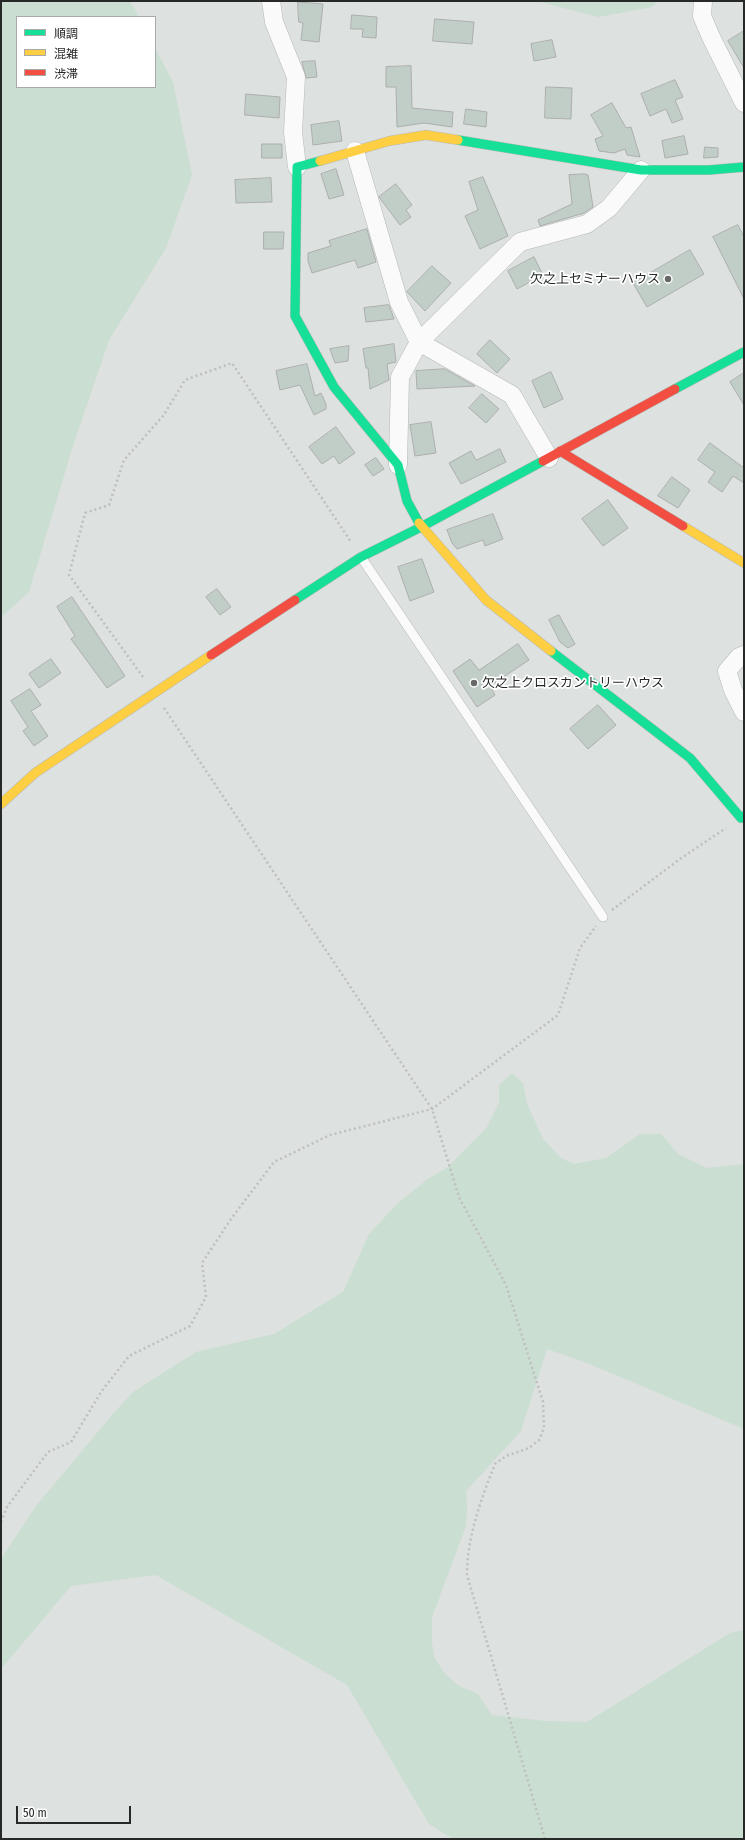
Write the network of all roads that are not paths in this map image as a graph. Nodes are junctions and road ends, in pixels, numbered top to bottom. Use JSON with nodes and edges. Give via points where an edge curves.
{"nodes":[{"id":1,"x":271,"y":1,"type":"edge"},
{"id":2,"x":703,"y":1,"type":"edge"},
{"id":3,"x":744,"y":103,"type":"edge"},
{"id":4,"x":355,"y":152,"type":"junction"},
{"id":5,"x":297,"y":166,"type":"junction"},
{"id":6,"x":744,"y":167,"type":"edge"},
{"id":7,"x":641,"y":170,"type":"junction"},
{"id":8,"x":419,"y":342,"type":"junction"},
{"id":9,"x":744,"y":352,"type":"edge"},
{"id":10,"x":554,"y":455,"type":"junction"},
{"id":11,"x":398,"y":465,"type":"junction"},
{"id":12,"x":421,"y":527,"type":"junction"},
{"id":13,"x":361,"y":557,"type":"junction"},
{"id":14,"x":744,"y":563,"type":"edge"},
{"id":15,"x":744,"y":655,"type":"edge"},
{"id":16,"x":744,"y":712,"type":"edge"},
{"id":17,"x":1,"y":804,"type":"edge"},
{"id":18,"x":742,"y":817,"type":"edge"},
{"id":19,"x":603,"y":917,"type":"road end"}],
"edges":[{"from":1,"to":5,"type":"street","via":[[274,22],[296,77],[293,132]]},
{"from":2,"to":3,"type":"street","via":[[702,16]]},
{"from":4,"to":5,"type":"street"},
{"from":4,"to":7,"type":"street","via":[[389,141],[426,135]]},
{"from":4,"to":8,"type":"street","via":[[399,302]]},
{"from":5,"to":11,"type":"street","via":[[295,316],[334,388]]},
{"from":6,"to":7,"type":"street"},
{"from":7,"to":8,"type":"street","via":[[609,208],[587,224],[520,242]]},
{"from":8,"to":10,"type":"street","via":[[512,395]]},
{"from":8,"to":11,"type":"street","via":[[400,377]]},
{"from":9,"to":10,"type":"street"},
{"from":10,"to":12,"type":"street"},
{"from":10,"to":14,"type":"street"},
{"from":11,"to":12,"type":"street","via":[[407,501]]},
{"from":12,"to":13,"type":"street"},
{"from":12,"to":18,"type":"street","via":[[486,600],[690,758]]},
{"from":13,"to":17,"type":"street","via":[[35,773]]},
{"from":13,"to":19,"type":"lane"},
{"from":15,"to":16,"type":"street","via":[[727,671]]}]}
